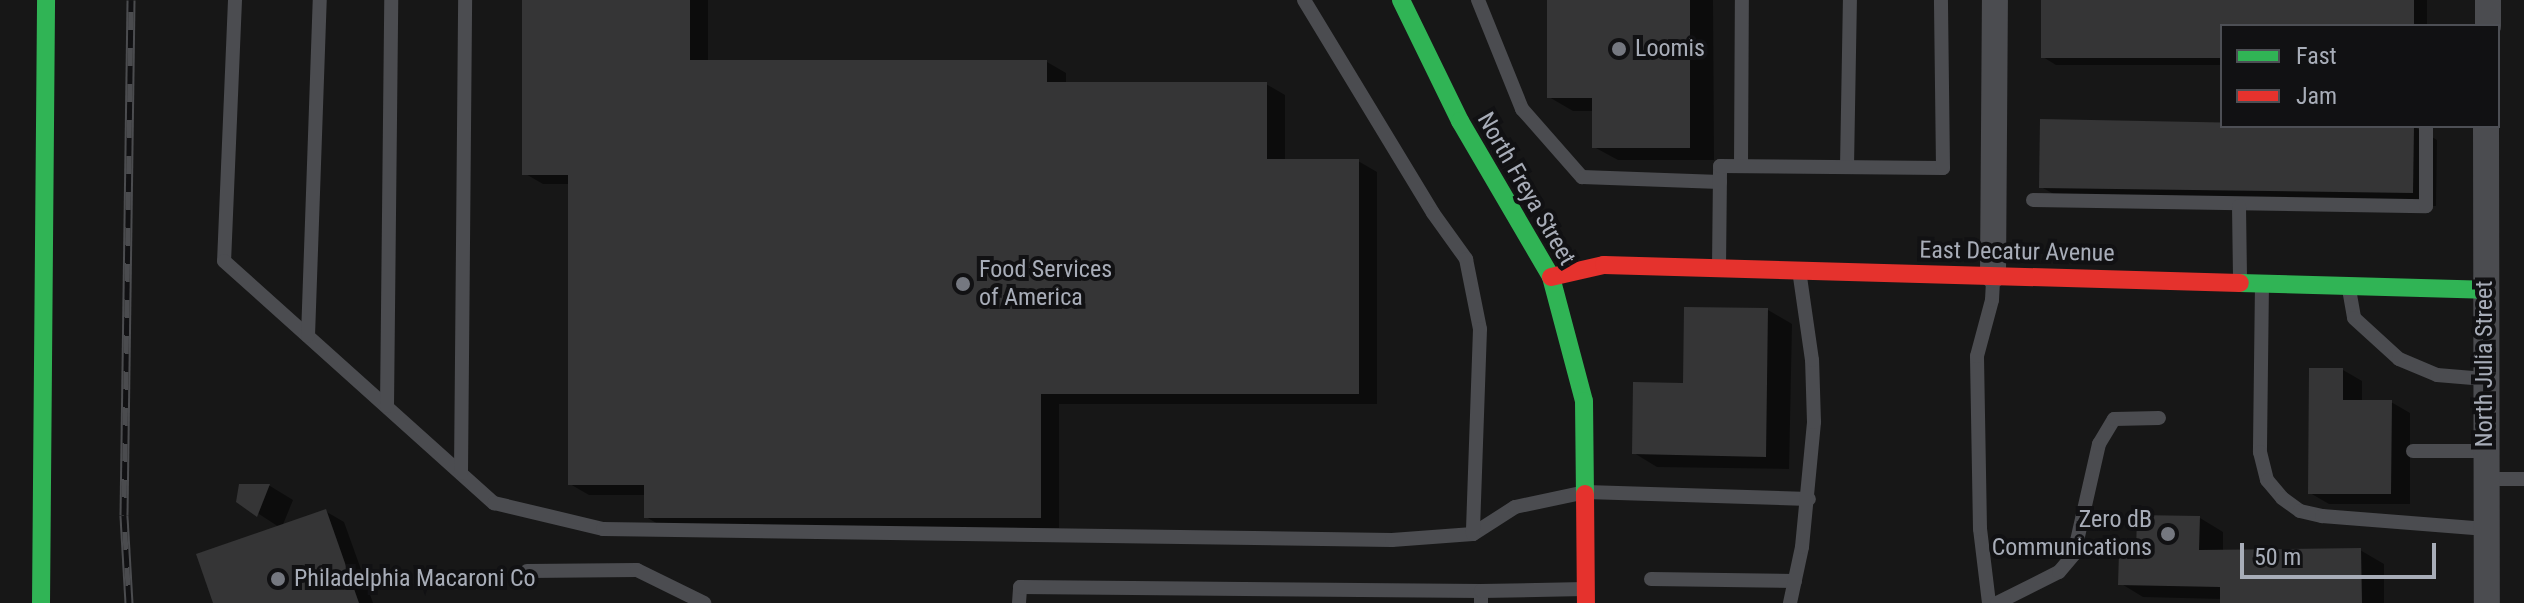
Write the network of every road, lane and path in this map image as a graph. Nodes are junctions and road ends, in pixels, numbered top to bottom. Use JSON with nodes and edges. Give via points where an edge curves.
{"nodes":[{"id":1,"x":46,"y":0,"type":"edge"},
{"id":2,"x":235,"y":0,"type":"edge"},
{"id":3,"x":320,"y":0,"type":"edge"},
{"id":4,"x":391,"y":0,"type":"edge"},
{"id":5,"x":465,"y":0,"type":"edge"},
{"id":6,"x":1304,"y":0,"type":"edge"},
{"id":7,"x":1401,"y":0,"type":"edge"},
{"id":8,"x":1478,"y":0,"type":"edge"},
{"id":9,"x":1742,"y":0,"type":"edge"},
{"id":10,"x":1850,"y":0,"type":"edge"},
{"id":11,"x":1941,"y":0,"type":"edge"},
{"id":12,"x":1995,"y":0,"type":"edge"},
{"id":13,"x":2488,"y":0,"type":"edge"},
{"id":14,"x":2488,"y":24,"type":"edge"},
{"id":15,"x":2426,"y":128,"type":"edge"},
{"id":16,"x":2486,"y":128,"type":"edge"},
{"id":17,"x":1741,"y":166,"type":"junction"},
{"id":18,"x":1847,"y":167,"type":"junction"},
{"id":19,"x":1720,"y":182,"type":"junction"},
{"id":20,"x":2033,"y":200,"type":"dead end"},
{"id":21,"x":2239,"y":206,"type":"junction"},
{"id":22,"x":1719,"y":268,"type":"junction"},
{"id":23,"x":1799,"y":270,"type":"junction"},
{"id":24,"x":1993,"y":275,"type":"junction"},
{"id":25,"x":1551,"y":277,"type":"junction"},
{"id":26,"x":2240,"y":282,"type":"junction"},
{"id":27,"x":2262,"y":283,"type":"junction"},
{"id":28,"x":2348,"y":286,"type":"junction"},
{"id":29,"x":2484,"y":290,"type":"junction"},
{"id":30,"x":308,"y":336,"type":"junction"},
{"id":31,"x":2485,"y":379,"type":"junction"},
{"id":32,"x":387,"y":406,"type":"junction"},
{"id":33,"x":2159,"y":418,"type":"dead end"},
{"id":34,"x":2413,"y":451,"type":"dead end"},
{"id":35,"x":2485,"y":451,"type":"junction"},
{"id":36,"x":461,"y":473,"type":"junction"},
{"id":37,"x":2485,"y":479,"type":"junction"},
{"id":38,"x":2524,"y":479,"type":"edge"},
{"id":39,"x":1586,"y":492,"type":"junction"},
{"id":40,"x":1809,"y":499,"type":"junction"},
{"id":41,"x":2486,"y":529,"type":"junction"},
{"id":42,"x":1473,"y":534,"type":"junction"},
{"id":43,"x":527,"y":571,"type":"dead end"},
{"id":44,"x":1651,"y":579,"type":"dead end"},
{"id":45,"x":1795,"y":581,"type":"junction"},
{"id":46,"x":1586,"y":596,"type":"edge"},
{"id":47,"x":1481,"y":597,"type":"edge"},
{"id":48,"x":41,"y":603,"type":"edge"},
{"id":49,"x":704,"y":603,"type":"edge"},
{"id":50,"x":1019,"y":603,"type":"edge"},
{"id":51,"x":1790,"y":603,"type":"edge"},
{"id":52,"x":1989,"y":603,"type":"edge"},
{"id":53,"x":1997,"y":603,"type":"edge"},
{"id":54,"x":2487,"y":603,"type":"edge"}],
"edges":[{"from":1,"to":48,"type":"main road"},
{"from":2,"to":30,"type":"lane","via":[[224,261]]},
{"from":3,"to":30,"type":"lane"},
{"from":4,"to":32,"type":"lane"},
{"from":5,"to":36,"type":"lane"},
{"from":6,"to":42,"type":"lane","via":[[1466,259],[1480,329]]},
{"from":7,"to":25,"type":"main road","name":"North Freya Street","via":[[1460,121]]},
{"from":8,"to":19,"type":"lane","via":[[1522,109],[1582,177]]},
{"from":9,"to":17,"type":"lane"},
{"from":10,"to":18,"type":"lane"},
{"from":11,"to":18,"type":"lane","via":[[1943,168]]},
{"from":12,"to":24,"type":"street"},
{"from":13,"to":14,"type":"street"},
{"from":15,"to":21,"type":"lane","via":[[2426,206]]},
{"from":16,"to":29,"type":"street","name":"North Julia Street"},
{"from":17,"to":18,"type":"lane"},
{"from":17,"to":19,"type":"lane","via":[[1720,166]]},
{"from":19,"to":22,"type":"lane"},
{"from":20,"to":21,"type":"lane"},
{"from":21,"to":26,"type":"lane"},
{"from":22,"to":23,"type":"main road","name":"East Decatur Avenue"},
{"from":22,"to":25,"type":"main road","name":"East Decatur Avenue","via":[[1604,265]]},
{"from":23,"to":24,"type":"main road","name":"East Decatur Avenue"},
{"from":23,"to":40,"type":"lane","via":[[1812,360]]},
{"from":24,"to":26,"type":"main road","name":"East Decatur Avenue"},
{"from":24,"to":52,"type":"lane","via":[[1977,356],[1980,529]]},
{"from":25,"to":39,"type":"main road","name":"North Freya Street","via":[[1584,401]]},
{"from":26,"to":27,"type":"main road","name":"East Decatur Avenue"},
{"from":27,"to":28,"type":"main road","name":"East Decatur Avenue"},
{"from":27,"to":41,"type":"lane","via":[[2260,452],[2267,480],[2282,498],[2300,511],[2322,516]]},
{"from":28,"to":29,"type":"main road","name":"East Decatur Avenue"},
{"from":28,"to":31,"type":"lane","via":[[2354,318],[2399,359],[2437,375]]},
{"from":29,"to":31,"type":"street","name":"North Julia Street"},
{"from":30,"to":32,"type":"lane"},
{"from":31,"to":35,"type":"street","name":"North Julia Street"},
{"from":32,"to":36,"type":"lane"},
{"from":33,"to":53,"type":"lane","via":[[2114,419],[2099,444],[2074,554],[2059,572]]},
{"from":34,"to":35,"type":"lane"},
{"from":35,"to":37,"type":"street","name":"North Julia Street"},
{"from":36,"to":42,"type":"lane","via":[[494,503],[603,529],[1376,540]]},
{"from":37,"to":38,"type":"lane"},
{"from":37,"to":41,"type":"street","name":"North Julia Street"},
{"from":39,"to":40,"type":"lane"},
{"from":39,"to":42,"type":"lane","via":[[1515,507]]},
{"from":39,"to":46,"type":"main road","name":"North Freya Street"},
{"from":40,"to":45,"type":"lane"},
{"from":41,"to":54,"type":"street","name":"North Julia Street"},
{"from":43,"to":49,"type":"lane","via":[[637,570]]},
{"from":44,"to":45,"type":"lane"},
{"from":45,"to":51,"type":"lane"},
{"from":46,"to":47,"type":"lane"},
{"from":47,"to":50,"type":"lane","via":[[1020,587]]}]}
